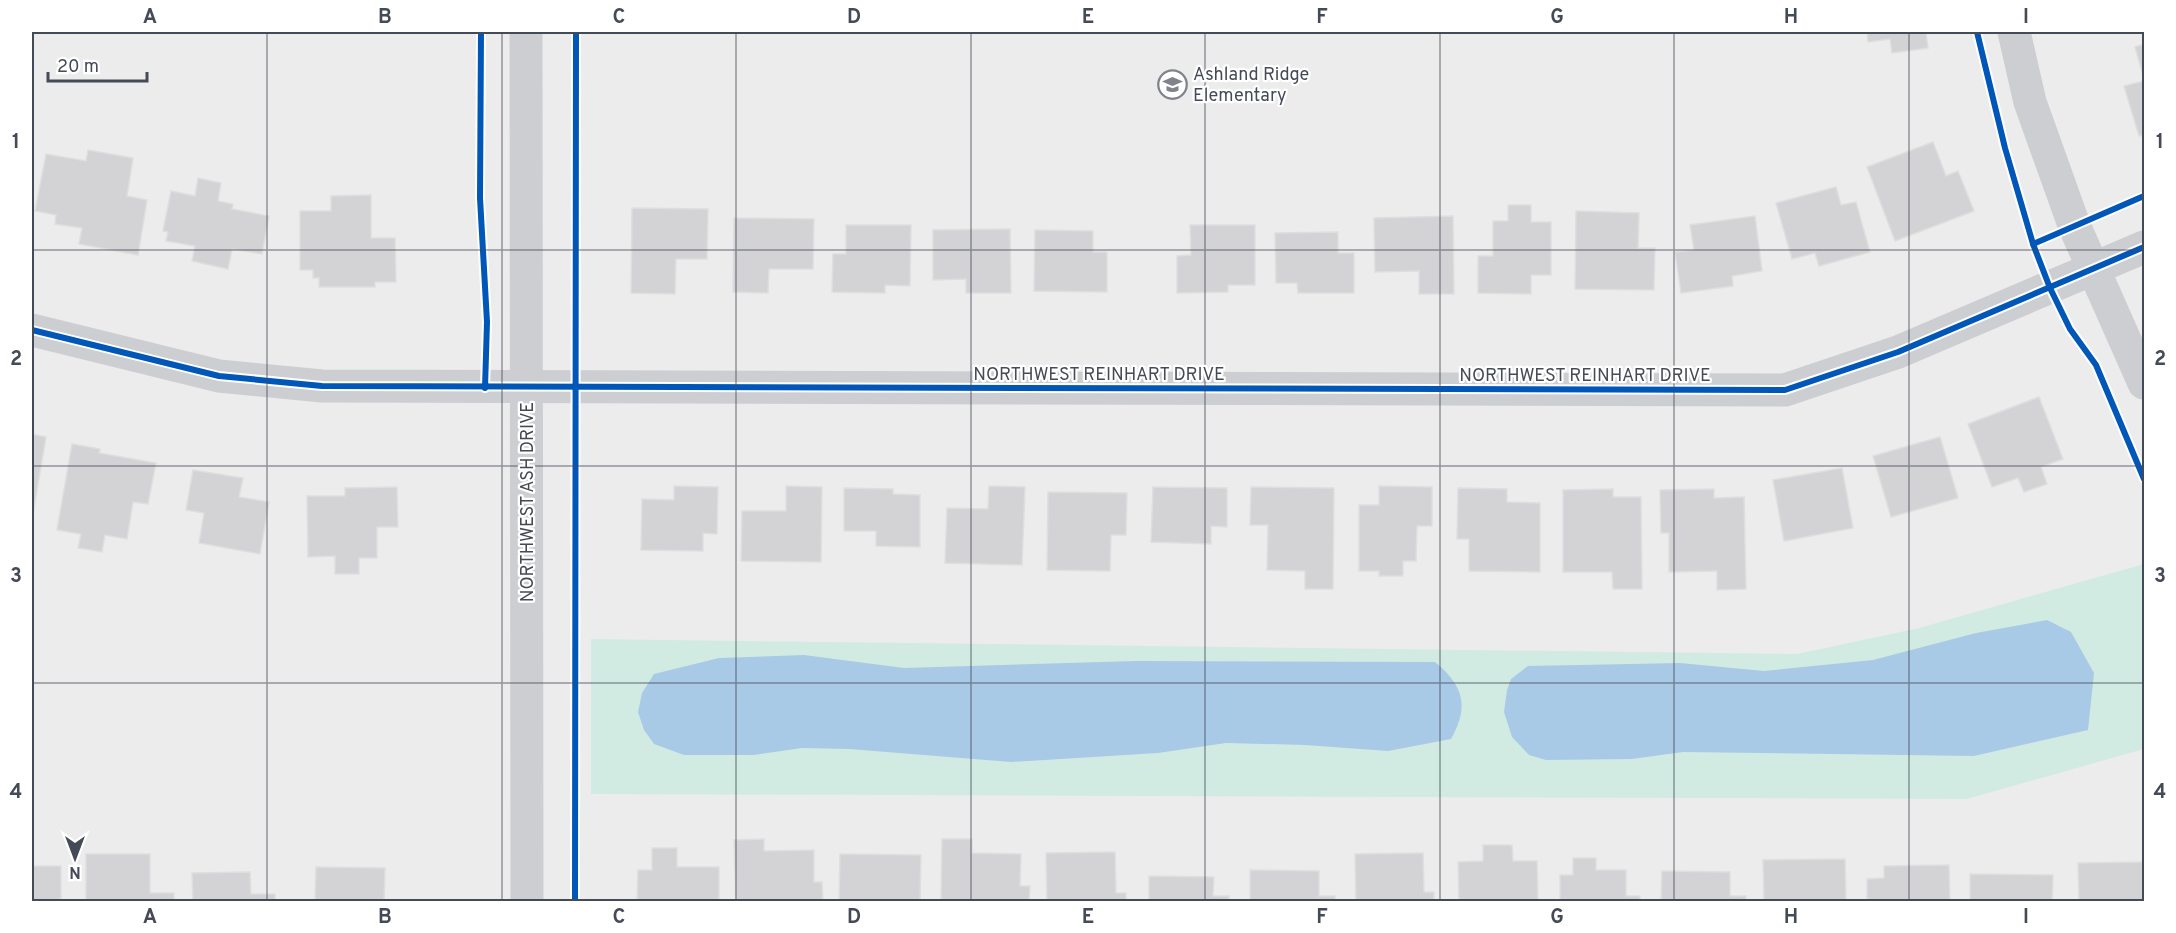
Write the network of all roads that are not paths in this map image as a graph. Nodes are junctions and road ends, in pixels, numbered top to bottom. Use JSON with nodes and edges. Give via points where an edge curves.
{"nodes":[{"id":1,"x":526,"y":32,"type":"edge"},
{"id":2,"x":2014,"y":32,"type":"edge"},
{"id":3,"x":2145,"y":247,"type":"edge"},
{"id":4,"x":2094,"y":268,"type":"junction"},
{"id":5,"x":32,"y":330,"type":"edge"},
{"id":6,"x":2145,"y":383,"type":"edge"},
{"id":7,"x":527,"y":388,"type":"junction"},
{"id":8,"x":527,"y":902,"type":"edge"}],
"edges":[{"from":1,"to":7,"type":"street","name":"NORTHWEST ASH DRIVE"},
{"from":2,"to":4,"type":"street","via":[[2030,102],[2074,225]]},
{"from":3,"to":4,"type":"street","name":"NORTHWEST REINHART DRIVE"},
{"from":4,"to":6,"type":"street"},
{"from":4,"to":7,"type":"street","name":"NORTHWEST REINHART DRIVE","via":[[1898,352],[1785,390]]},
{"from":5,"to":7,"type":"street","name":"NORTHWEST REINHART DRIVE","via":[[219,376],[322,386]]},
{"from":7,"to":8,"type":"street","name":"NORTHWEST ASH DRIVE"}]}
